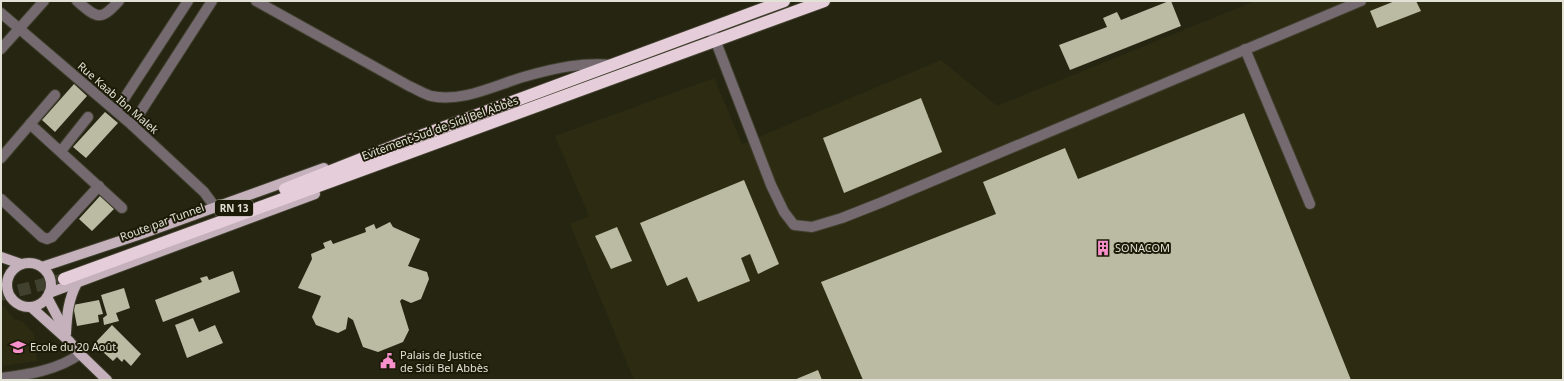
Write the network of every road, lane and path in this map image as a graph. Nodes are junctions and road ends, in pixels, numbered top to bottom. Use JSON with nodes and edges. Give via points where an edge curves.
{"nodes":[{"id":1,"x":44,"y":1,"type":"edge"},
{"id":2,"x":77,"y":1,"type":"edge"},
{"id":3,"x":119,"y":1,"type":"edge"},
{"id":4,"x":188,"y":1,"type":"edge"},
{"id":5,"x":212,"y":1,"type":"edge"},
{"id":6,"x":256,"y":1,"type":"edge"},
{"id":7,"x":784,"y":1,"type":"edge"},
{"id":8,"x":824,"y":1,"type":"edge"},
{"id":9,"x":1361,"y":1,"type":"edge"},
{"id":10,"x":1,"y":13,"type":"edge"},
{"id":11,"x":711,"y":29,"type":"junction"},
{"id":12,"x":19,"y":30,"type":"junction"},
{"id":13,"x":716,"y":41,"type":"junction"},
{"id":14,"x":1245,"y":49,"type":"junction"},
{"id":15,"x":1,"y":50,"type":"edge"},
{"id":16,"x":637,"y":56,"type":"junction"},
{"id":17,"x":626,"y":60,"type":"junction"},
{"id":18,"x":614,"y":65,"type":"junction"},
{"id":19,"x":643,"y":68,"type":"junction"},
{"id":20,"x":630,"y":72,"type":"junction"},
{"id":21,"x":55,"y":95,"type":"dead end"},
{"id":22,"x":116,"y":111,"type":"junction"},
{"id":23,"x":88,"y":118,"type":"dead end"},
{"id":24,"x":30,"y":124,"type":"junction"},
{"id":25,"x":132,"y":125,"type":"junction"},
{"id":26,"x":404,"y":142,"type":"junction"},
{"id":27,"x":61,"y":151,"type":"junction"},
{"id":28,"x":412,"y":153,"type":"junction"},
{"id":29,"x":1,"y":158,"type":"edge"},
{"id":30,"x":99,"y":186,"type":"junction"},
{"id":31,"x":1,"y":199,"type":"edge"},
{"id":32,"x":1310,"y":204,"type":"dead end"},
{"id":33,"x":215,"y":207,"type":"junction"},
{"id":34,"x":122,"y":208,"type":"dead end"},
{"id":35,"x":1,"y":257,"type":"edge"},
{"id":36,"x":21,"y":264,"type":"junction"},
{"id":37,"x":42,"y":267,"type":"junction"},
{"id":38,"x":63,"y":275,"type":"joint"},
{"id":39,"x":4,"y":279,"type":"edge"},
{"id":40,"x":77,"y":283,"type":"junction"},
{"id":41,"x":48,"y":295,"type":"junction"},
{"id":42,"x":12,"y":299,"type":"junction"},
{"id":43,"x":1,"y":301,"type":"edge"},
{"id":44,"x":31,"y":307,"type":"junction"},
{"id":45,"x":68,"y":337,"type":"junction"},
{"id":46,"x":80,"y":354,"type":"junction"},
{"id":47,"x":32,"y":377,"type":"edge"},
{"id":48,"x":1,"y":378,"type":"edge"},
{"id":49,"x":108,"y":380,"type":"edge"}],
"edges":[{"from":1,"to":12,"type":"street"},
{"from":2,"to":3,"type":"street","via":[[94,15],[102,16]]},
{"from":4,"to":22,"type":"street"},
{"from":5,"to":25,"type":"street"},
{"from":6,"to":18,"type":"street","via":[[431,96],[466,96],[564,66],[591,63]]},
{"from":7,"to":11,"type":"highway","name":"Evitement Sud de Sidi Bel Abbès"},
{"from":8,"to":13,"type":"highway","name":"Evitement Sud de Sidi Bel Abbès"},
{"from":9,"to":14,"type":"street"},
{"from":10,"to":12,"type":"street","name":"Rue Kaab Ibn Malek"},
{"from":11,"to":13,"type":"street"},
{"from":11,"to":16,"type":"highway","name":"Evitement Sud de Sidi Bel Abbès"},
{"from":12,"to":15,"type":"street"},
{"from":12,"to":22,"type":"street","name":"Rue Kaab Ibn Malek"},
{"from":13,"to":14,"type":"street","via":[[771,185],[784,212],[794,225],[812,227],[880,203]]},
{"from":13,"to":19,"type":"highway","name":"Evitement Sud de Sidi Bel Abbès"},
{"from":14,"to":32,"type":"street"},
{"from":16,"to":17,"type":"highway","name":"Evitement Sud de Sidi Bel Abbès"},
{"from":16,"to":19,"type":"highway"},
{"from":17,"to":18,"type":"highway","name":"Evitement Sud de Sidi Bel Abbès"},
{"from":17,"to":20,"type":"highway","via":[[626,67]]},
{"from":18,"to":26,"type":"highway","name":"Evitement Sud de Sidi Bel Abbès"},
{"from":19,"to":20,"type":"highway","name":"Evitement Sud de Sidi Bel Abbès"},
{"from":20,"to":28,"type":"highway","name":"Evitement Sud de Sidi Bel Abbès"},
{"from":21,"to":24,"type":"street"},
{"from":22,"to":25,"type":"street","name":"Rue Kaab Ibn Malek"},
{"from":23,"to":27,"type":"street"},
{"from":24,"to":27,"type":"street"},
{"from":24,"to":29,"type":"street"},
{"from":25,"to":33,"type":"street","name":"Rue Kaab Ibn Malek","via":[[204,192]]},
{"from":26,"to":33,"type":"main road","via":[[384,146]]},
{"from":26,"to":38,"type":"highway","name":"Route par Tunnel","number":"RN 13"},
{"from":27,"to":30,"type":"street"},
{"from":28,"to":38,"type":"highway","name":"Evitement Sud de Sidi Bel Abbès"},
{"from":28,"to":40,"type":"main road","via":[[386,167]]},
{"from":30,"to":31,"type":"street","via":[[52,237],[47,239]]},
{"from":30,"to":34,"type":"street"},
{"from":33,"to":37,"type":"main road"},
{"from":35,"to":36,"type":"main road"},
{"from":36,"to":37,"type":"main road","via":[[36,264]]},
{"from":36,"to":39,"type":"main road"},
{"from":37,"to":41,"type":"main road","via":[[50,279]]},
{"from":39,"to":42,"type":"main road"},
{"from":40,"to":41,"type":"main road"},
{"from":40,"to":45,"type":"main road","via":[[67,310]]},
{"from":41,"to":44,"type":"main road","via":[[38,305]]},
{"from":41,"to":45,"type":"main road"},
{"from":42,"to":43,"type":"main road"},
{"from":42,"to":44,"type":"main road","via":[[18,304]]},
{"from":44,"to":45,"type":"main road"},
{"from":45,"to":46,"type":"main road"},
{"from":46,"to":47,"type":"street"},
{"from":46,"to":49,"type":"main road"},
{"from":47,"to":48,"type":"street"}]}
